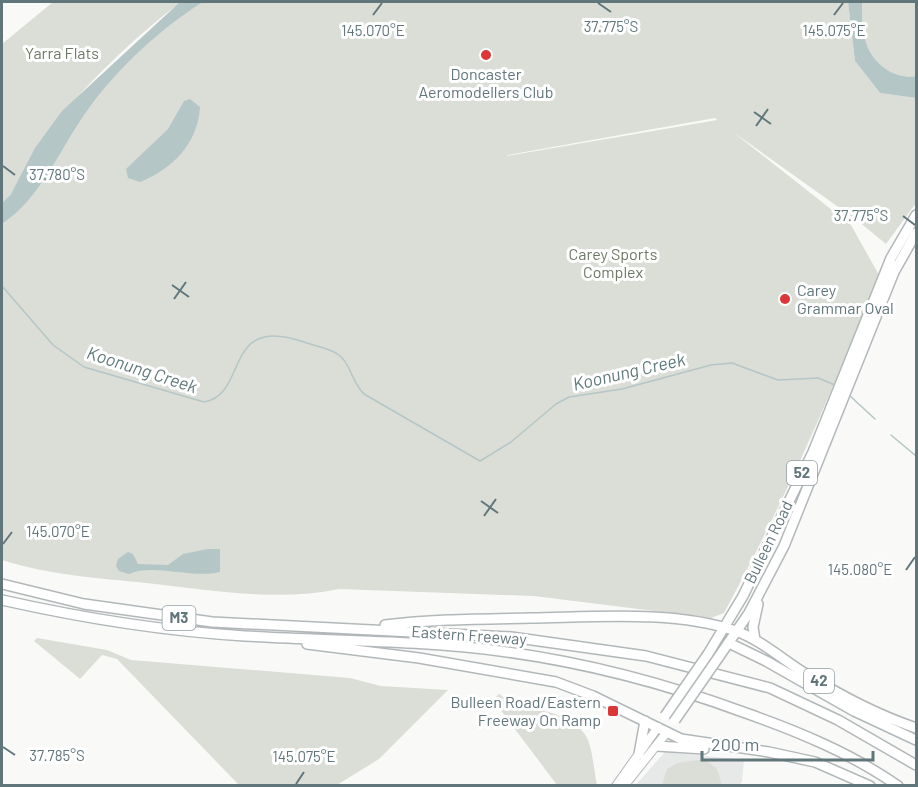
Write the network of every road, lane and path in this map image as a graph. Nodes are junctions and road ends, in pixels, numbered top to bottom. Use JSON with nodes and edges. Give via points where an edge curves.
{"nodes":[{"id":1,"x":916,"y":215,"type":"edge"},
{"id":2,"x":916,"y":234,"type":"edge"},
{"id":3,"x":853,"y":368,"type":"junction"},
{"id":4,"x":2,"y":584,"type":"edge"},
{"id":5,"x":762,"y":590,"type":"junction"},
{"id":6,"x":2,"y":600,"type":"edge"},
{"id":7,"x":359,"y":627,"type":"junction"},
{"id":8,"x":724,"y":628,"type":"junction"},
{"id":9,"x":737,"y":631,"type":"junction"},
{"id":10,"x":244,"y":636,"type":"junction"},
{"id":11,"x":755,"y":640,"type":"junction"},
{"id":12,"x":729,"y":643,"type":"junction"},
{"id":13,"x":645,"y":721,"type":"junction"},
{"id":14,"x":916,"y":728,"type":"edge"},
{"id":15,"x":662,"y":729,"type":"junction"},
{"id":16,"x":810,"y":737,"type":"junction"},
{"id":17,"x":916,"y":740,"type":"edge"},
{"id":18,"x":657,"y":746,"type":"junction"},
{"id":19,"x":769,"y":752,"type":"junction"},
{"id":20,"x":639,"y":754,"type":"junction"},
{"id":21,"x":916,"y":765,"type":"edge"},
{"id":22,"x":616,"y":786,"type":"edge"},
{"id":23,"x":624,"y":786,"type":"edge"},
{"id":24,"x":870,"y":786,"type":"edge"},
{"id":25,"x":889,"y":786,"type":"edge"},
{"id":26,"x":898,"y":786,"type":"edge"}],
"edges":[{"from":1,"to":3,"type":"highway","name":"Bulleen Road","number":"52","via":[[891,258]]},
{"from":2,"to":3,"type":"highway","name":"Bulleen Road","number":"52","via":[[894,272]]},
{"from":3,"to":5,"type":"highway","name":"Bulleen Road","number":"52"},
{"from":3,"to":8,"type":"highway","name":"Bulleen Road","number":"52"},
{"from":4,"to":7,"type":"highway","name":"Eastern Freeway","number":"M3","via":[[84,604],[181,618]]},
{"from":5,"to":9,"type":"highway","name":"Bulleen Road","number":"52"},
{"from":5,"to":11,"type":"highway","via":[[754,620]]},
{"from":6,"to":10,"type":"highway","name":"Eastern Freeway","number":"M3","via":[[103,621]]},
{"from":7,"to":8,"type":"highway","via":[[589,615],[653,617]]},
{"from":7,"to":21,"type":"highway","name":"Eastern Freeway","number":"M3","via":[[511,637],[646,656],[770,688],[838,720]]},
{"from":8,"to":9,"type":"highway","number":"42"},
{"from":8,"to":15,"type":"highway","name":"Bulleen Road","bridge":true,"via":[[665,716]]},
{"from":9,"to":11,"type":"highway","number":"42"},
{"from":9,"to":12,"type":"highway","name":"Bulleen Road","number":"52"},
{"from":10,"to":13,"type":"highway","via":[[419,658],[556,682]]},
{"from":10,"to":16,"type":"highway","name":"Eastern Freeway","number":"M3","via":[[451,646],[548,658],[674,687]]},
{"from":11,"to":14,"type":"highway","number":"42","via":[[836,691],[885,717]]},
{"from":12,"to":15,"type":"highway","name":"Bulleen Road","bridge":true,"via":[[675,720]]},
{"from":12,"to":17,"type":"highway","number":"42","via":[[861,715]]},
{"from":13,"to":15,"type":"highway"},
{"from":13,"to":20,"type":"highway"},
{"from":15,"to":18,"type":"main road","name":"Bulleen Road"},
{"from":15,"to":19,"type":"highway","via":[[689,741]]},
{"from":15,"to":20,"type":"main road","name":"Bulleen Road"},
{"from":16,"to":25,"type":"highway","name":"Eastern Freeway","number":"M3"},
{"from":16,"to":26,"type":"highway","name":"Eastern Freeway","number":"M3"},
{"from":18,"to":19,"type":"highway"},
{"from":18,"to":23,"type":"main road","name":"Bulleen Road"},
{"from":19,"to":24,"type":"highway","via":[[815,762]]},
{"from":20,"to":22,"type":"main road","name":"Bulleen Road"}]}
